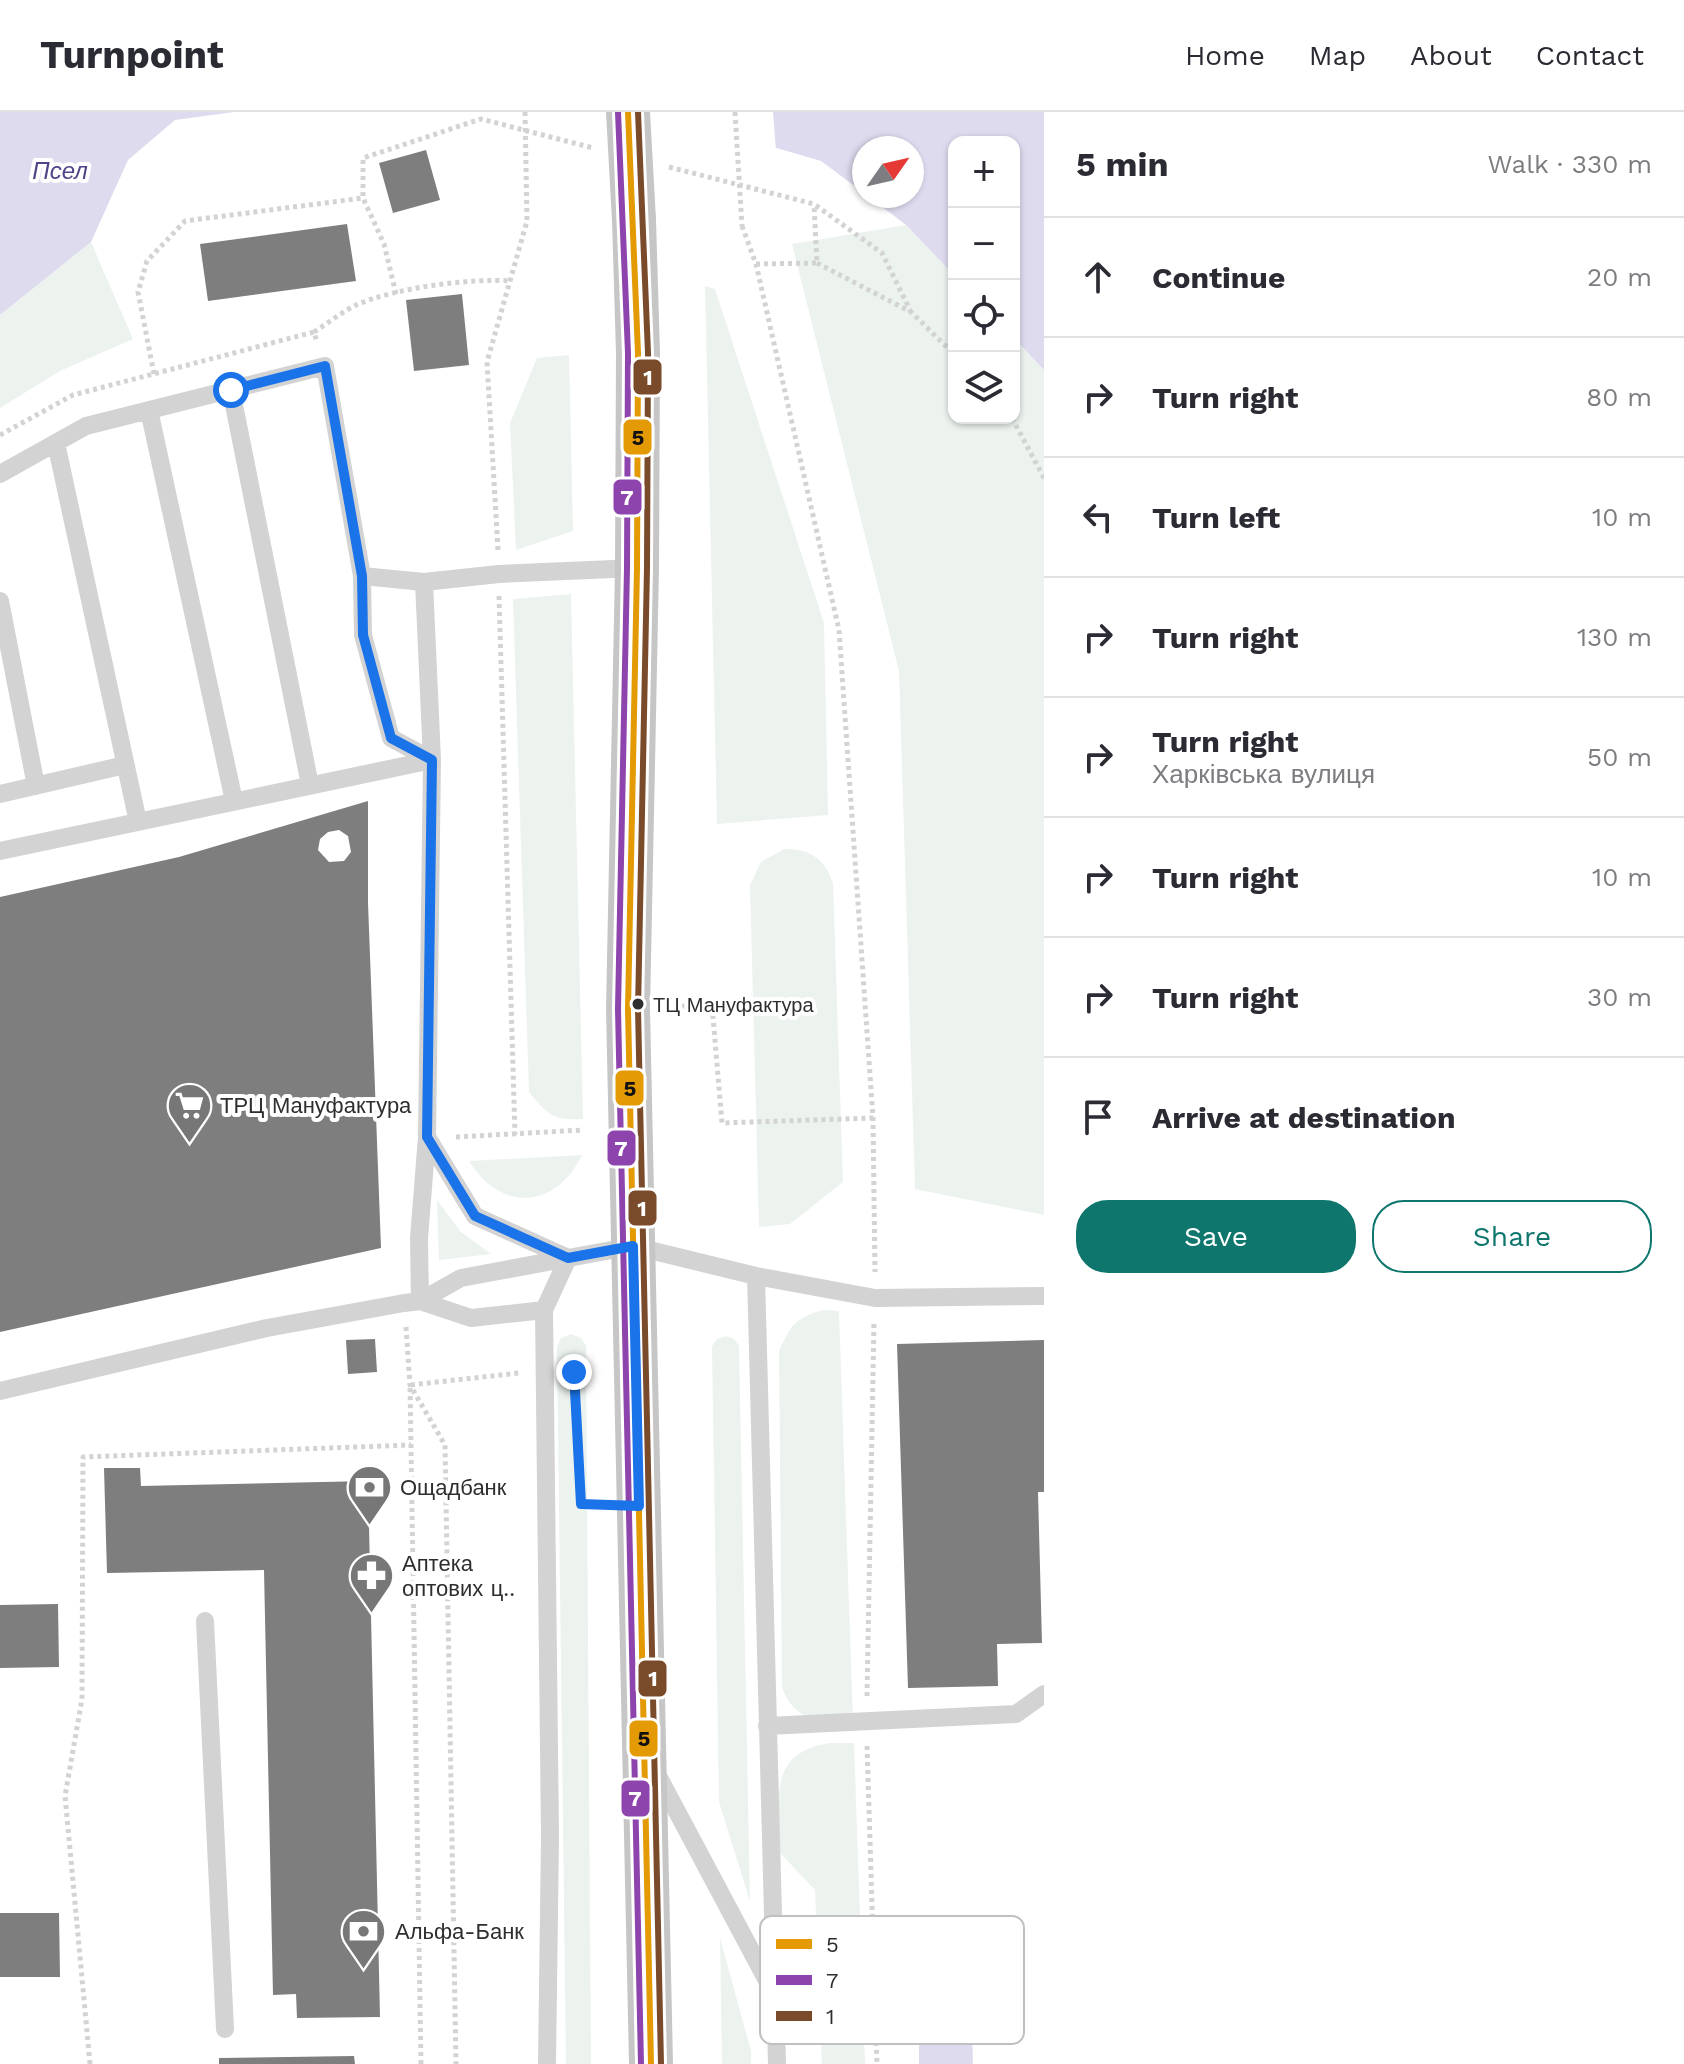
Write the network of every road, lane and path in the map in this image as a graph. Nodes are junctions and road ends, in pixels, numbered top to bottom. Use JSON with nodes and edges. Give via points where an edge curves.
{"nodes":[{"id":1,"x":525,"y":112,"type":"edge"},
{"id":2,"x":628,"y":112,"type":"edge"},
{"id":3,"x":735,"y":112,"type":"edge"},
{"id":4,"x":363,"y":198,"type":"dead end"},
{"id":5,"x":814,"y":204,"type":"dead end"},
{"id":6,"x":384,"y":244,"type":"dead end"},
{"id":7,"x":817,"y":263,"type":"junction"},
{"id":8,"x":756,"y":264,"type":"junction"},
{"id":9,"x":511,"y":281,"type":"junction"},
{"id":10,"x":396,"y":294,"type":"junction"},
{"id":11,"x":314,"y":332,"type":"junction"},
{"id":12,"x":952,"y":352,"type":"edge"},
{"id":13,"x":325,"y":366,"type":"junction"},
{"id":14,"x":154,"y":374,"type":"junction"},
{"id":15,"x":231,"y":390,"type":"junction"},
{"id":16,"x":149,"y":410,"type":"junction"},
{"id":17,"x":1015,"y":424,"type":"edge"},
{"id":18,"x":0,"y":435,"type":"edge"},
{"id":19,"x":56,"y":443,"type":"junction"},
{"id":20,"x":0,"y":474,"type":"edge"},
{"id":21,"x":1044,"y":478,"type":"edge"},
{"id":22,"x":637,"y":568,"type":"junction"},
{"id":23,"x":499,"y":574,"type":"junction"},
{"id":24,"x":362,"y":576,"type":"junction"},
{"id":25,"x":424,"y":582,"type":"junction"},
{"id":26,"x":0,"y":601,"type":"edge"},
{"id":27,"x":432,"y":760,"type":"junction"},
{"id":28,"x":125,"y":765,"type":"junction"},
{"id":29,"x":310,"y":785,"type":"junction"},
{"id":30,"x":36,"y":786,"type":"junction"},
{"id":31,"x":0,"y":794,"type":"edge"},
{"id":32,"x":234,"y":801,"type":"junction"},
{"id":33,"x":138,"y":822,"type":"junction"},
{"id":34,"x":0,"y":851,"type":"edge"},
{"id":35,"x":628,"y":1009,"type":"junction"},
{"id":36,"x":873,"y":1118,"type":"junction"},
{"id":37,"x":583,"y":1130,"type":"dead end"},
{"id":38,"x":427,"y":1137,"type":"junction"},
{"id":39,"x":633,"y":1246,"type":"junction"},
{"id":40,"x":568,"y":1258,"type":"junction"},
{"id":41,"x":756,"y":1276,"type":"junction"},
{"id":42,"x":1044,"y":1296,"type":"edge"},
{"id":43,"x":875,"y":1298,"type":"junction"},
{"id":44,"x":420,"y":1301,"type":"junction"},
{"id":45,"x":544,"y":1310,"type":"junction"},
{"id":46,"x":574,"y":1372,"type":"dead end"},
{"id":47,"x":519,"y":1373,"type":"dead end"},
{"id":48,"x":410,"y":1385,"type":"junction"},
{"id":49,"x":0,"y":1391,"type":"edge"},
{"id":50,"x":411,"y":1445,"type":"junction"},
{"id":51,"x":639,"y":1506,"type":"junction"},
{"id":52,"x":205,"y":1621,"type":"dead end"},
{"id":53,"x":1044,"y":1694,"type":"edge"},
{"id":54,"x":866,"y":1722,"type":"junction"},
{"id":55,"x":767,"y":1726,"type":"junction"},
{"id":56,"x":644,"y":1750,"type":"junction"},
{"id":57,"x":772,"y":1916,"type":"edge"},
{"id":58,"x":872,"y":1916,"type":"edge"},
{"id":59,"x":760,"y":1968,"type":"edge"},
{"id":60,"x":225,"y":2029,"type":"dead end"},
{"id":61,"x":776,"y":2044,"type":"edge"},
{"id":62,"x":876,"y":2044,"type":"edge"},
{"id":63,"x":90,"y":2064,"type":"edge"},
{"id":64,"x":421,"y":2064,"type":"edge"},
{"id":65,"x":456,"y":2064,"type":"edge"},
{"id":66,"x":547,"y":2064,"type":"edge"},
{"id":67,"x":651,"y":2064,"type":"edge"},
{"id":68,"x":777,"y":2064,"type":"edge"},
{"id":69,"x":877,"y":2064,"type":"edge"}],
"edges":[{"from":1,"to":9,"type":"path","bridge":true,"via":[[527,221]]},
{"from":2,"to":22,"type":"main road","bridge":true,"via":[[638,353]]},
{"from":3,"to":8,"type":"path","bridge":true,"via":[[742,226]]},
{"from":4,"to":14,"type":"path","via":[[185,221],[147,261],[138,292]]},
{"from":5,"to":7,"type":"path"},
{"from":6,"to":10,"type":"path"},
{"from":7,"to":8,"type":"path"},
{"from":7,"to":12,"type":"path","via":[[911,312]]},
{"from":8,"to":36,"type":"path","via":[[839,630]]},
{"from":9,"to":10,"type":"path","via":[[481,279]]},
{"from":9,"to":23,"type":"path","via":[[487,362]]},
{"from":10,"to":11,"type":"path","via":[[357,305]]},
{"from":11,"to":13,"type":"path"},
{"from":11,"to":14,"type":"path"},
{"from":13,"to":15,"type":"lane"},
{"from":13,"to":24,"type":"lane"},
{"from":14,"to":18,"type":"path","via":[[73,395]]},
{"from":15,"to":16,"type":"lane"},
{"from":15,"to":29,"type":"lane"},
{"from":16,"to":19,"type":"lane","via":[[86,426]]},
{"from":16,"to":32,"type":"lane"},
{"from":17,"to":21,"type":"path"},
{"from":19,"to":20,"type":"lane"},
{"from":19,"to":28,"type":"lane"},
{"from":22,"to":23,"type":"lane"},
{"from":22,"to":35,"type":"main road"},
{"from":23,"to":25,"type":"lane"},
{"from":23,"to":37,"type":"path","via":[[515,1135]]},
{"from":24,"to":25,"type":"lane"},
{"from":24,"to":27,"type":"lane","via":[[363,635],[391,738]]},
{"from":25,"to":27,"type":"lane"},
{"from":26,"to":30,"type":"lane"},
{"from":27,"to":29,"type":"lane"},
{"from":27,"to":38,"type":"lane"},
{"from":28,"to":30,"type":"lane"},
{"from":28,"to":33,"type":"lane"},
{"from":29,"to":32,"type":"lane"},
{"from":30,"to":31,"type":"lane"},
{"from":32,"to":33,"type":"lane"},
{"from":33,"to":34,"type":"lane"},
{"from":35,"to":36,"type":"path","via":[[712,1005],[722,1123]]},
{"from":35,"to":39,"type":"main road"},
{"from":36,"to":43,"type":"path"},
{"from":38,"to":40,"type":"lane","via":[[475,1216]]},
{"from":38,"to":44,"type":"lane"},
{"from":39,"to":40,"type":"lane"},
{"from":39,"to":41,"type":"lane"},
{"from":39,"to":51,"type":"main road"},
{"from":40,"to":44,"type":"lane","via":[[461,1278]]},
{"from":40,"to":45,"type":"lane"},
{"from":41,"to":43,"type":"lane"},
{"from":41,"to":55,"type":"lane"},
{"from":42,"to":43,"type":"lane"},
{"from":43,"to":54,"type":"path"},
{"from":44,"to":45,"type":"lane","via":[[471,1318]]},
{"from":44,"to":49,"type":"lane","via":[[267,1328]]},
{"from":45,"to":66,"type":"lane"},
{"from":46,"to":51,"type":"path","via":[[581,1504]]},
{"from":47,"to":48,"type":"path"},
{"from":48,"to":50,"type":"path"},
{"from":48,"to":65,"type":"path","via":[[445,1445]]},
{"from":50,"to":63,"type":"path","via":[[83,1457],[82,1699],[65,1796]]},
{"from":50,"to":64,"type":"path"},
{"from":51,"to":56,"type":"main road"},
{"from":52,"to":60,"type":"lane"},
{"from":53,"to":54,"type":"lane","via":[[1016,1714]]},
{"from":54,"to":55,"type":"lane"},
{"from":54,"to":58,"type":"path"},
{"from":55,"to":57,"type":"lane"},
{"from":56,"to":59,"type":"lane"},
{"from":56,"to":67,"type":"main road"},
{"from":61,"to":68,"type":"lane"},
{"from":62,"to":69,"type":"path"}]}
